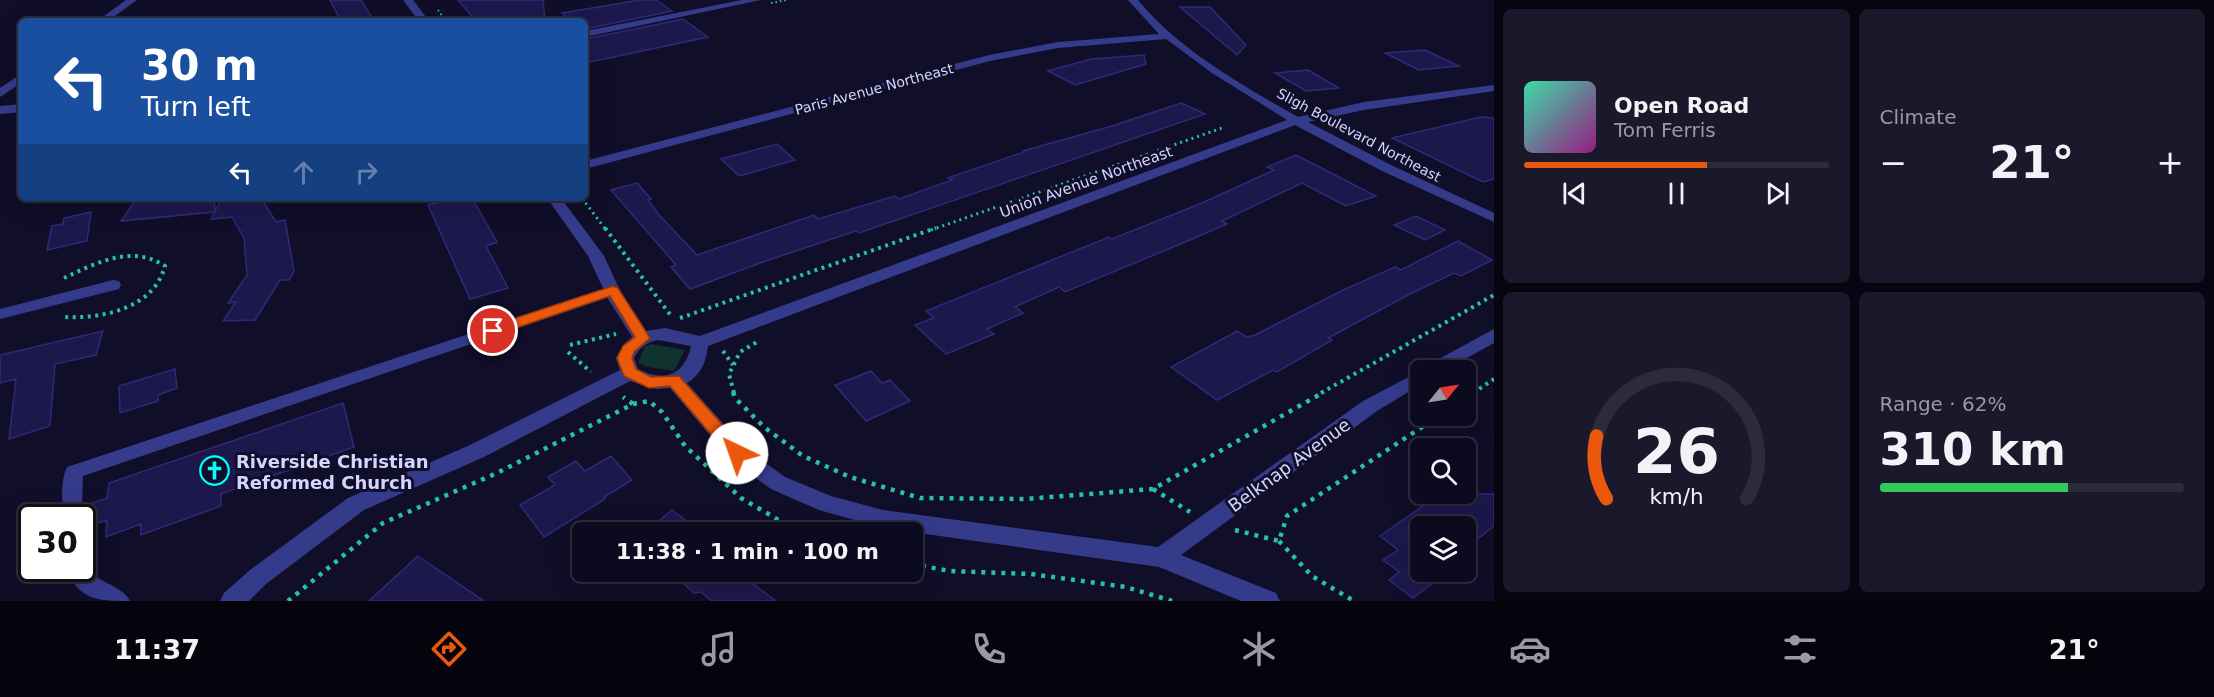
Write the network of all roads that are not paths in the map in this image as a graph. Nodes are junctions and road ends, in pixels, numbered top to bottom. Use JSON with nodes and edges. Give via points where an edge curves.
{"nodes":[{"id":1,"x":132,"y":0,"type":"edge"},
{"id":2,"x":408,"y":0,"type":"edge"},
{"id":3,"x":756,"y":0,"type":"edge"},
{"id":4,"x":1133,"y":0,"type":"edge"},
{"id":5,"x":106,"y":18,"type":"edge"},
{"id":6,"x":422,"y":18,"type":"edge"},
{"id":7,"x":588,"y":33,"type":"edge"},
{"id":8,"x":1166,"y":36,"type":"junction"},
{"id":9,"x":18,"y":79,"type":"edge"},
{"id":10,"x":1494,"y":88,"type":"edge"},
{"id":11,"x":0,"y":94,"type":"edge"},
{"id":12,"x":18,"y":108,"type":"edge"},
{"id":13,"x":0,"y":110,"type":"edge"},
{"id":14,"x":1296,"y":122,"type":"junction"},
{"id":15,"x":588,"y":164,"type":"edge"},
{"id":16,"x":556,"y":201,"type":"edge"},
{"id":17,"x":1494,"y":218,"type":"edge"},
{"id":18,"x":113,"y":285,"type":"dead end"},
{"id":19,"x":613,"y":291,"type":"junction"},
{"id":20,"x":0,"y":314,"type":"edge"},
{"id":21,"x":1494,"y":335,"type":"edge"},
{"id":22,"x":642,"y":338,"type":"junction"},
{"id":23,"x":706,"y":340,"type":"junction"},
{"id":24,"x":1449,"y":360,"type":"edge"},
{"id":25,"x":630,"y":373,"type":"junction"},
{"id":26,"x":674,"y":380,"type":"junction"},
{"id":27,"x":1410,"y":383,"type":"edge"},
{"id":28,"x":72,"y":504,"type":"edge"},
{"id":29,"x":1161,"y":557,"type":"junction"},
{"id":30,"x":86,"y":582,"type":"edge"},
{"id":31,"x":119,"y":601,"type":"edge"},
{"id":32,"x":232,"y":601,"type":"edge"},
{"id":33,"x":1268,"y":601,"type":"edge"}],
"edges":[{"from":1,"to":5,"type":"street"},
{"from":2,"to":6,"type":"street"},
{"from":3,"to":7,"type":"street"},
{"from":4,"to":8,"type":"street","name":"Sligh Boulevard Northeast"},
{"from":8,"to":14,"type":"street","name":"Sligh Boulevard Northeast"},
{"from":8,"to":15,"type":"street","name":"Paris Avenue Northeast","via":[[1058,45],[989,58]]},
{"from":9,"to":11,"type":"street"},
{"from":10,"to":14,"type":"street","name":"Union Avenue Northeast","via":[[1364,106]]},
{"from":12,"to":13,"type":"street"},
{"from":14,"to":17,"type":"street","name":"Sligh Boulevard Northeast"},
{"from":14,"to":23,"type":"street","name":"Union Avenue Northeast"},
{"from":16,"to":19,"type":"street","via":[[596,256]]},
{"from":18,"to":20,"type":"street"},
{"from":19,"to":22,"type":"street"},
{"from":19,"to":28,"type":"lane","via":[[74,471]]},
{"from":21,"to":24,"type":"street"},
{"from":22,"to":23,"type":"street","via":[[665,334]]},
{"from":22,"to":25,"type":"street","via":[[625,358]]},
{"from":23,"to":26,"type":"street","via":[[692,369]]},
{"from":25,"to":26,"type":"street","via":[[649,382]]},
{"from":25,"to":32,"type":"street","via":[[477,451],[356,504]]},
{"from":26,"to":29,"type":"street","via":[[737,453],[778,483],[826,504],[894,521]]},
{"from":27,"to":29,"type":"street","name":"Belknap Avenue","via":[[1370,406]]},
{"from":29,"to":33,"type":"street"},
{"from":30,"to":31,"type":"lane"}]}
